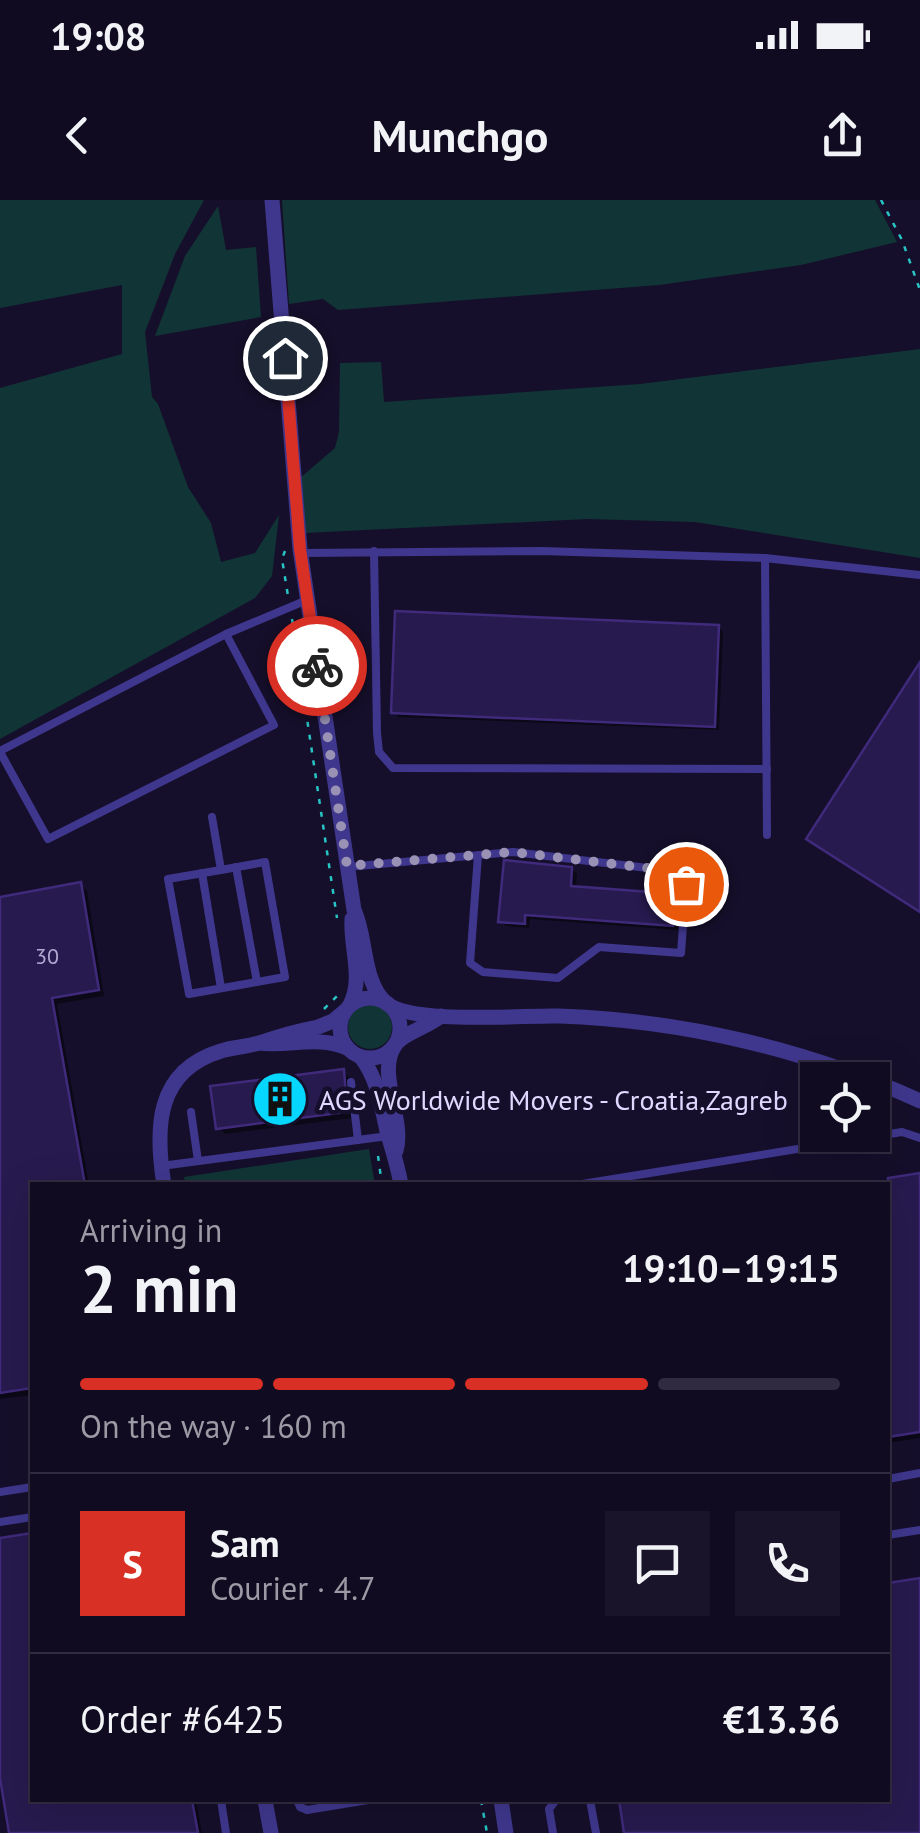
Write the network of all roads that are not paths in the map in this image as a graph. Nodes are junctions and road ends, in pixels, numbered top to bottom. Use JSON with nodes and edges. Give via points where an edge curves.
{"nodes":[{"id":1,"x":272,"y":200,"type":"edge"},
{"id":2,"x":293,"y":551,"type":"junction"},
{"id":3,"x":374,"y":551,"type":"junction"},
{"id":4,"x":765,"y":558,"type":"junction"},
{"id":5,"x":920,"y":576,"type":"edge"},
{"id":6,"x":307,"y":600,"type":"junction"},
{"id":7,"x":226,"y":634,"type":"junction"},
{"id":8,"x":0,"y":751,"type":"edge"},
{"id":9,"x":766,"y":770,"type":"junction"},
{"id":10,"x":212,"y":817,"type":"dead end"},
{"id":11,"x":767,"y":836,"type":"dead end"},
{"id":12,"x":478,"y":855,"type":"junction"},
{"id":13,"x":347,"y":866,"type":"junction"},
{"id":14,"x":236,"y":867,"type":"junction"},
{"id":15,"x":222,"y":870,"type":"junction"},
{"id":16,"x":202,"y":873,"type":"junction"},
{"id":17,"x":354,"y":910,"type":"junction"},
{"id":18,"x":257,"y":982,"type":"junction"},
{"id":19,"x":221,"y":988,"type":"junction"},
{"id":20,"x":388,"y":1004,"type":"junction"},
{"id":21,"x":347,"y":1008,"type":"junction"},
{"id":22,"x":441,"y":1016,"type":"junction"},
{"id":23,"x":258,"y":1043,"type":"junction"},
{"id":24,"x":395,"y":1044,"type":"junction"},
{"id":25,"x":354,"y":1053,"type":"junction"},
{"id":26,"x":351,"y":1082,"type":"dead end"},
{"id":27,"x":920,"y":1101,"type":"edge"},
{"id":28,"x":192,"y":1112,"type":"dead end"},
{"id":29,"x":920,"y":1138,"type":"edge"},
{"id":30,"x":358,"y":1140,"type":"junction"},
{"id":31,"x":392,"y":1144,"type":"junction"},
{"id":32,"x":198,"y":1161,"type":"junction"},
{"id":33,"x":161,"y":1166,"type":"junction"},
{"id":34,"x":164,"y":1182,"type":"edge"},
{"id":35,"x":400,"y":1182,"type":"edge"},
{"id":36,"x":594,"y":1182,"type":"edge"},
{"id":37,"x":920,"y":1474,"type":"edge"},
{"id":38,"x":890,"y":1479,"type":"edge"},
{"id":39,"x":30,"y":1486,"type":"edge"},
{"id":40,"x":0,"y":1492,"type":"edge"},
{"id":41,"x":30,"y":1517,"type":"edge"},
{"id":42,"x":0,"y":1522,"type":"edge"},
{"id":43,"x":920,"y":1530,"type":"edge"},
{"id":44,"x":890,"y":1535,"type":"edge"},
{"id":45,"x":220,"y":1802,"type":"edge"},
{"id":46,"x":265,"y":1802,"type":"edge"},
{"id":47,"x":298,"y":1802,"type":"edge"},
{"id":48,"x":356,"y":1802,"type":"edge"},
{"id":49,"x":500,"y":1802,"type":"edge"},
{"id":50,"x":554,"y":1802,"type":"edge"},
{"id":51,"x":590,"y":1802,"type":"edge"},
{"id":52,"x":226,"y":1833,"type":"edge"},
{"id":53,"x":270,"y":1833,"type":"edge"},
{"id":54,"x":506,"y":1833,"type":"edge"},
{"id":55,"x":553,"y":1833,"type":"edge"},
{"id":56,"x":596,"y":1833,"type":"edge"}],
"edges":[{"from":1,"to":2,"type":"street"},
{"from":2,"to":3,"type":"lane"},
{"from":2,"to":6,"type":"street"},
{"from":3,"to":4,"type":"lane"},
{"from":3,"to":9,"type":"lane","via":[[378,752],[392,768]]},
{"from":4,"to":5,"type":"lane"},
{"from":4,"to":9,"type":"lane"},
{"from":6,"to":7,"type":"lane"},
{"from":6,"to":13,"type":"street"},
{"from":7,"to":8,"type":"lane"},
{"from":7,"to":8,"type":"lane","via":[[274,725],[48,839]]},
{"from":9,"to":11,"type":"lane"},
{"from":10,"to":15,"type":"lane"},
{"from":12,"to":12,"type":"lane","via":[[512,852],[673,871],[686,884],[682,953],[599,948],[558,978],[483,972],[470,963]]},
{"from":12,"to":13,"type":"lane"},
{"from":13,"to":17,"type":"street"},
{"from":14,"to":15,"type":"lane"},
{"from":14,"to":18,"type":"lane"},
{"from":14,"to":18,"type":"lane","via":[[265,862],[286,977]]},
{"from":15,"to":16,"type":"lane"},
{"from":16,"to":19,"type":"lane"},
{"from":16,"to":19,"type":"lane","via":[[168,879],[188,994]]},
{"from":17,"to":20,"type":"street","via":[[371,974]]},
{"from":17,"to":21,"type":"street","via":[[356,990]]},
{"from":18,"to":19,"type":"lane"},
{"from":20,"to":21,"type":"street","via":[[372,998]]},
{"from":20,"to":22,"type":"street"},
{"from":20,"to":24,"type":"street","via":[[399,1022]]},
{"from":21,"to":23,"type":"street","via":[[333,1021]]},
{"from":21,"to":25,"type":"street","via":[[340,1031]]},
{"from":22,"to":24,"type":"street"},
{"from":22,"to":27,"type":"street","via":[[634,1022],[776,1048]]},
{"from":23,"to":25,"type":"street","via":[[321,1041]]},
{"from":23,"to":33,"type":"street","via":[[212,1054],[174,1086],[158,1124]]},
{"from":24,"to":25,"type":"street","via":[[378,1057]]},
{"from":24,"to":31,"type":"street","via":[[389,1067],[400,1137]]},
{"from":25,"to":31,"type":"street","via":[[376,1081]]},
{"from":26,"to":30,"type":"lane"},
{"from":28,"to":32,"type":"lane"},
{"from":29,"to":36,"type":"lane","via":[[902,1132]]},
{"from":30,"to":31,"type":"lane"},
{"from":30,"to":32,"type":"lane"},
{"from":31,"to":35,"type":"street"},
{"from":32,"to":33,"type":"lane"},
{"from":33,"to":34,"type":"street"},
{"from":37,"to":38,"type":"lane"},
{"from":39,"to":40,"type":"lane"},
{"from":41,"to":42,"type":"lane"},
{"from":43,"to":44,"type":"lane"},
{"from":45,"to":52,"type":"lane"},
{"from":46,"to":53,"type":"street"},
{"from":47,"to":48,"type":"lane","via":[[307,1810]]},
{"from":49,"to":54,"type":"street"},
{"from":50,"to":55,"type":"lane","via":[[549,1809]]},
{"from":51,"to":56,"type":"lane"}]}
